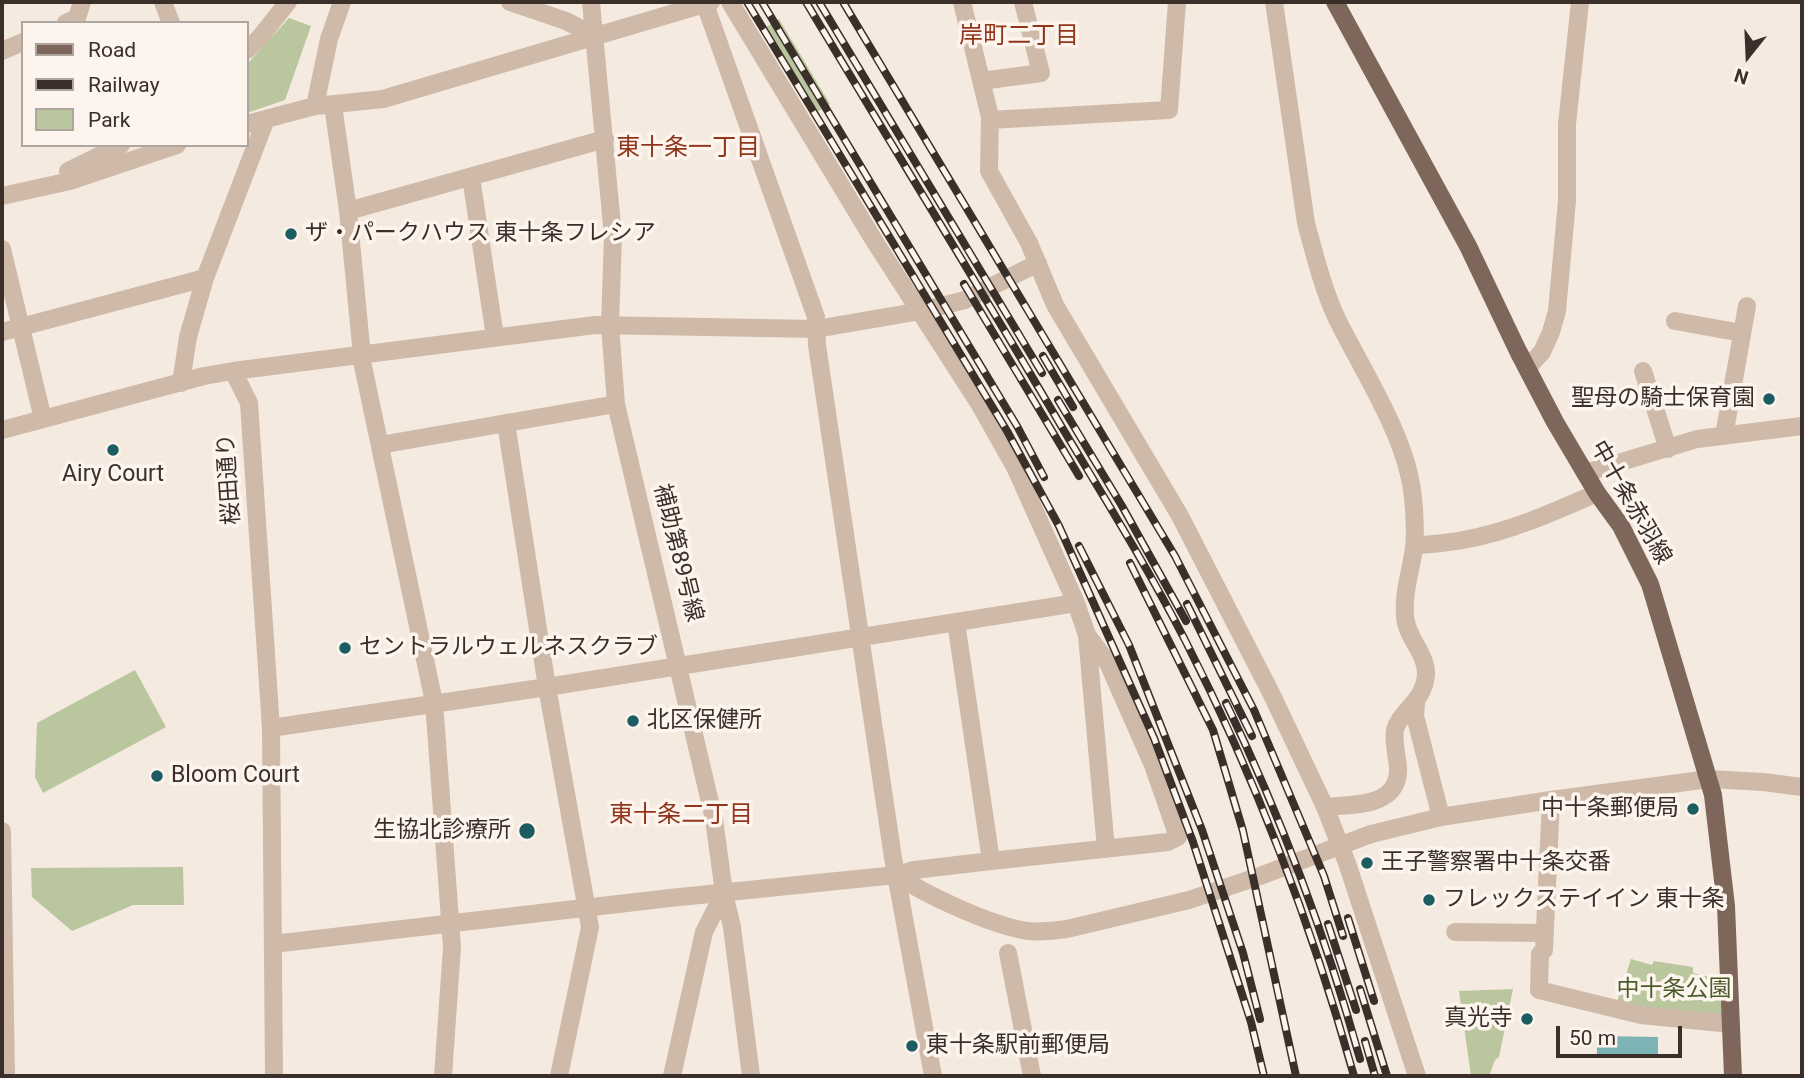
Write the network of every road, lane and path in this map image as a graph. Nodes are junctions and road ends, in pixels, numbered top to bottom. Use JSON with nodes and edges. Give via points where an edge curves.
{"nodes":[{"id":1,"x":82,"y":2,"type":"edge"},
{"id":2,"x":163,"y":2,"type":"edge"},
{"id":3,"x":288,"y":2,"type":"edge"},
{"id":4,"x":342,"y":2,"type":"edge"},
{"id":5,"x":510,"y":2,"type":"edge"},
{"id":6,"x":591,"y":2,"type":"edge"},
{"id":7,"x":730,"y":2,"type":"edge"},
{"id":8,"x":962,"y":2,"type":"edge"},
{"id":9,"x":1023,"y":2,"type":"edge"},
{"id":10,"x":1177,"y":2,"type":"edge"},
{"id":11,"x":1274,"y":2,"type":"edge"},
{"id":12,"x":1335,"y":2,"type":"edge"},
{"id":13,"x":1580,"y":2,"type":"edge"},
{"id":14,"x":708,"y":3,"type":"edge"},
{"id":15,"x":70,"y":21,"type":"edge"},
{"id":16,"x":170,"y":21,"type":"edge"},
{"id":17,"x":596,"y":36,"type":"junction"},
{"id":18,"x":21,"y":43,"type":"edge"},
{"id":19,"x":248,"y":49,"type":"edge"},
{"id":20,"x":2,"y":51,"type":"edge"},
{"id":21,"x":981,"y":81,"type":"junction"},
{"id":22,"x":333,"y":105,"type":"junction"},
{"id":23,"x":315,"y":106,"type":"junction"},
{"id":24,"x":266,"y":119,"type":"junction"},
{"id":25,"x":990,"y":120,"type":"junction"},
{"id":26,"x":248,"y":124,"type":"edge"},
{"id":27,"x":605,"y":139,"type":"junction"},
{"id":28,"x":116,"y":147,"type":"edge"},
{"id":29,"x":171,"y":147,"type":"edge"},
{"id":30,"x":471,"y":177,"type":"junction"},
{"id":31,"x":10,"y":194,"type":"edge"},
{"id":32,"x":348,"y":211,"type":"junction"},
{"id":33,"x":2,"y":249,"type":"edge"},
{"id":34,"x":1038,"y":263,"type":"junction"},
{"id":35,"x":205,"y":278,"type":"junction"},
{"id":36,"x":1747,"y":306,"type":"dead end"},
{"id":37,"x":921,"y":311,"type":"junction"},
{"id":38,"x":1675,"y":321,"type":"dead end"},
{"id":39,"x":610,"y":325,"type":"junction"},
{"id":40,"x":22,"y":327,"type":"junction"},
{"id":41,"x":816,"y":329,"type":"junction"},
{"id":42,"x":2,"y":332,"type":"edge"},
{"id":43,"x":1742,"y":333,"type":"junction"},
{"id":44,"x":495,"y":337,"type":"junction"},
{"id":45,"x":362,"y":354,"type":"junction"},
{"id":46,"x":1527,"y":368,"type":"junction"},
{"id":47,"x":233,"y":371,"type":"junction"},
{"id":48,"x":1643,"y":372,"type":"dead end"},
{"id":49,"x":181,"y":383,"type":"junction"},
{"id":50,"x":616,"y":404,"type":"junction"},
{"id":51,"x":43,"y":419,"type":"junction"},
{"id":52,"x":506,"y":423,"type":"junction"},
{"id":53,"x":1802,"y":426,"type":"edge"},
{"id":54,"x":2,"y":430,"type":"edge"},
{"id":55,"x":1724,"y":436,"type":"junction"},
{"id":56,"x":380,"y":445,"type":"junction"},
{"id":57,"x":1668,"y":449,"type":"junction"},
{"id":58,"x":1585,"y":473,"type":"junction"},
{"id":59,"x":1597,"y":493,"type":"junction"},
{"id":60,"x":1414,"y":546,"type":"junction"},
{"id":61,"x":1076,"y":603,"type":"junction"},
{"id":62,"x":956,"y":622,"type":"junction"},
{"id":63,"x":1087,"y":635,"type":"junction"},
{"id":64,"x":860,"y":638,"type":"junction"},
{"id":65,"x":679,"y":665,"type":"junction"},
{"id":66,"x":547,"y":687,"type":"junction"},
{"id":67,"x":433,"y":702,"type":"junction"},
{"id":68,"x":1416,"y":703,"type":"junction"},
{"id":69,"x":271,"y":728,"type":"junction"},
{"id":70,"x":1709,"y":779,"type":"junction"},
{"id":71,"x":1802,"y":787,"type":"edge"},
{"id":72,"x":1551,"y":800,"type":"junction"},
{"id":73,"x":1325,"y":807,"type":"junction"},
{"id":74,"x":1441,"y":817,"type":"junction"},
{"id":75,"x":2,"y":831,"type":"edge"},
{"id":76,"x":1106,"y":849,"type":"junction"},
{"id":77,"x":991,"y":861,"type":"junction"},
{"id":78,"x":896,"y":875,"type":"junction"},
{"id":79,"x":724,"y":894,"type":"junction"},
{"id":80,"x":588,"y":908,"type":"junction"},
{"id":81,"x":450,"y":925,"type":"junction"},
{"id":82,"x":1455,"y":932,"type":"dead end"},
{"id":83,"x":1545,"y":933,"type":"junction"},
{"id":84,"x":273,"y":944,"type":"junction"},
{"id":85,"x":1008,"y":953,"type":"dead end"},
{"id":86,"x":1731,"y":1024,"type":"junction"},
{"id":87,"x":5,"y":1076,"type":"edge"},
{"id":88,"x":274,"y":1076,"type":"edge"},
{"id":89,"x":443,"y":1076,"type":"edge"},
{"id":90,"x":559,"y":1076,"type":"edge"},
{"id":91,"x":672,"y":1076,"type":"edge"},
{"id":92,"x":751,"y":1076,"type":"edge"},
{"id":93,"x":933,"y":1076,"type":"edge"},
{"id":94,"x":1032,"y":1076,"type":"edge"},
{"id":95,"x":1417,"y":1076,"type":"edge"},
{"id":96,"x":1733,"y":1076,"type":"edge"}],
"edges":[{"from":1,"to":15,"type":"street","via":[[77,18]]},
{"from":2,"to":16,"type":"street"},
{"from":3,"to":19,"type":"street"},
{"from":4,"to":23,"type":"street"},
{"from":5,"to":17,"type":"street"},
{"from":6,"to":17,"type":"street","name":"補助第89号線"},
{"from":7,"to":37,"type":"street"},
{"from":8,"to":21,"type":"street"},
{"from":9,"to":21,"type":"street","via":[[1041,73]]},
{"from":10,"to":25,"type":"street","via":[[1169,110]]},
{"from":11,"to":60,"type":"street","via":[[1309,234],[1336,316],[1406,462]]},
{"from":12,"to":46,"type":"main road","name":"中十条赤羽線","via":[[1468,246]]},
{"from":13,"to":46,"type":"street","via":[[1567,124],[1567,201],[1557,311],[1542,352]]},
{"from":14,"to":17,"type":"street"},
{"from":14,"to":41,"type":"street","via":[[816,317]]},
{"from":17,"to":22,"type":"street","via":[[383,99]]},
{"from":17,"to":27,"type":"street","name":"補助第89号線"},
{"from":18,"to":20,"type":"street"},
{"from":21,"to":25,"type":"street"},
{"from":22,"to":23,"type":"street"},
{"from":22,"to":32,"type":"street"},
{"from":23,"to":24,"type":"street"},
{"from":24,"to":26,"type":"street"},
{"from":24,"to":35,"type":"street"},
{"from":25,"to":34,"type":"street","via":[[989,171]]},
{"from":27,"to":30,"type":"street"},
{"from":27,"to":39,"type":"street","name":"補助第89号線","via":[[613,236]]},
{"from":28,"to":31,"type":"street"},
{"from":29,"to":31,"type":"street","via":[[70,181]]},
{"from":30,"to":32,"type":"street"},
{"from":30,"to":44,"type":"street"},
{"from":32,"to":45,"type":"street"},
{"from":33,"to":40,"type":"street"},
{"from":34,"to":37,"type":"street","via":[[965,300]]},
{"from":34,"to":73,"type":"street","via":[[1055,305],[1180,516]]},
{"from":35,"to":40,"type":"street"},
{"from":35,"to":49,"type":"street"},
{"from":36,"to":43,"type":"street"},
{"from":37,"to":41,"type":"street"},
{"from":37,"to":61,"type":"street","via":[[1015,467]]},
{"from":38,"to":43,"type":"street"},
{"from":39,"to":41,"type":"street"},
{"from":39,"to":44,"type":"street"},
{"from":39,"to":50,"type":"street","name":"補助第89号線"},
{"from":40,"to":42,"type":"street"},
{"from":40,"to":51,"type":"street"},
{"from":41,"to":64,"type":"street"},
{"from":43,"to":55,"type":"street"},
{"from":44,"to":45,"type":"street"},
{"from":45,"to":47,"type":"street"},
{"from":45,"to":56,"type":"street"},
{"from":46,"to":58,"type":"main road","name":"中十条赤羽線"},
{"from":47,"to":49,"type":"street"},
{"from":47,"to":69,"type":"street","name":"桜田通り","via":[[249,403]]},
{"from":48,"to":57,"type":"street"},
{"from":49,"to":51,"type":"street"},
{"from":50,"to":52,"type":"street"},
{"from":50,"to":65,"type":"street","name":"補助第89号線"},
{"from":51,"to":54,"type":"street"},
{"from":52,"to":56,"type":"street"},
{"from":52,"to":66,"type":"street"},
{"from":53,"to":55,"type":"street"},
{"from":55,"to":57,"type":"street"},
{"from":56,"to":67,"type":"street"},
{"from":57,"to":58,"type":"street"},
{"from":58,"to":59,"type":"main road","name":"中十条赤羽線"},
{"from":59,"to":60,"type":"street","via":[[1503,530]]},
{"from":59,"to":70,"type":"main road","name":"中十条赤羽線","via":[[1621,526],[1650,584]]},
{"from":60,"to":68,"type":"street","via":[[1405,589],[1405,620],[1425,664],[1426,677]]},
{"from":61,"to":62,"type":"street"},
{"from":61,"to":63,"type":"street"},
{"from":62,"to":64,"type":"street"},
{"from":62,"to":77,"type":"street"},
{"from":63,"to":76,"type":"street"},
{"from":63,"to":76,"type":"street","via":[[1108,663],[1153,765],[1178,837]]},
{"from":64,"to":65,"type":"street"},
{"from":64,"to":78,"type":"street"},
{"from":65,"to":66,"type":"street"},
{"from":65,"to":79,"type":"street","name":"補助第89号線","via":[[714,819]]},
{"from":66,"to":67,"type":"street"},
{"from":66,"to":80,"type":"street"},
{"from":67,"to":69,"type":"street"},
{"from":67,"to":81,"type":"street"},
{"from":68,"to":73,"type":"street","via":[[1395,730],[1398,777],[1390,792],[1377,801]]},
{"from":68,"to":74,"type":"street","via":[[1415,716]]},
{"from":69,"to":84,"type":"street","name":"桜田通り"},
{"from":70,"to":71,"type":"street"},
{"from":70,"to":72,"type":"street"},
{"from":70,"to":86,"type":"main road","name":"中十条赤羽線","via":[[1723,872]]},
{"from":72,"to":74,"type":"street"},
{"from":72,"to":83,"type":"street"},
{"from":73,"to":95,"type":"street","via":[[1348,863]]},
{"from":74,"to":78,"type":"street","via":[[1371,834],[1189,900],[1047,932],[1010,927],[924,892]]},
{"from":75,"to":87,"type":"street"},
{"from":76,"to":77,"type":"street"},
{"from":77,"to":78,"type":"street"},
{"from":78,"to":79,"type":"street"},
{"from":78,"to":93,"type":"street"},
{"from":79,"to":80,"type":"street"},
{"from":79,"to":91,"type":"street","via":[[704,932]]},
{"from":79,"to":92,"type":"street","name":"補助第89号線"},
{"from":80,"to":81,"type":"street"},
{"from":80,"to":90,"type":"street","via":[[590,927]]},
{"from":81,"to":84,"type":"street"},
{"from":81,"to":89,"type":"street"},
{"from":82,"to":83,"type":"street"},
{"from":83,"to":86,"type":"street","via":[[1544,950],[1539,954],[1539,990],[1641,1015]]},
{"from":84,"to":88,"type":"street","name":"桜田通り"},
{"from":85,"to":94,"type":"street"},
{"from":86,"to":96,"type":"main road","name":"中十条赤羽線"}]}
